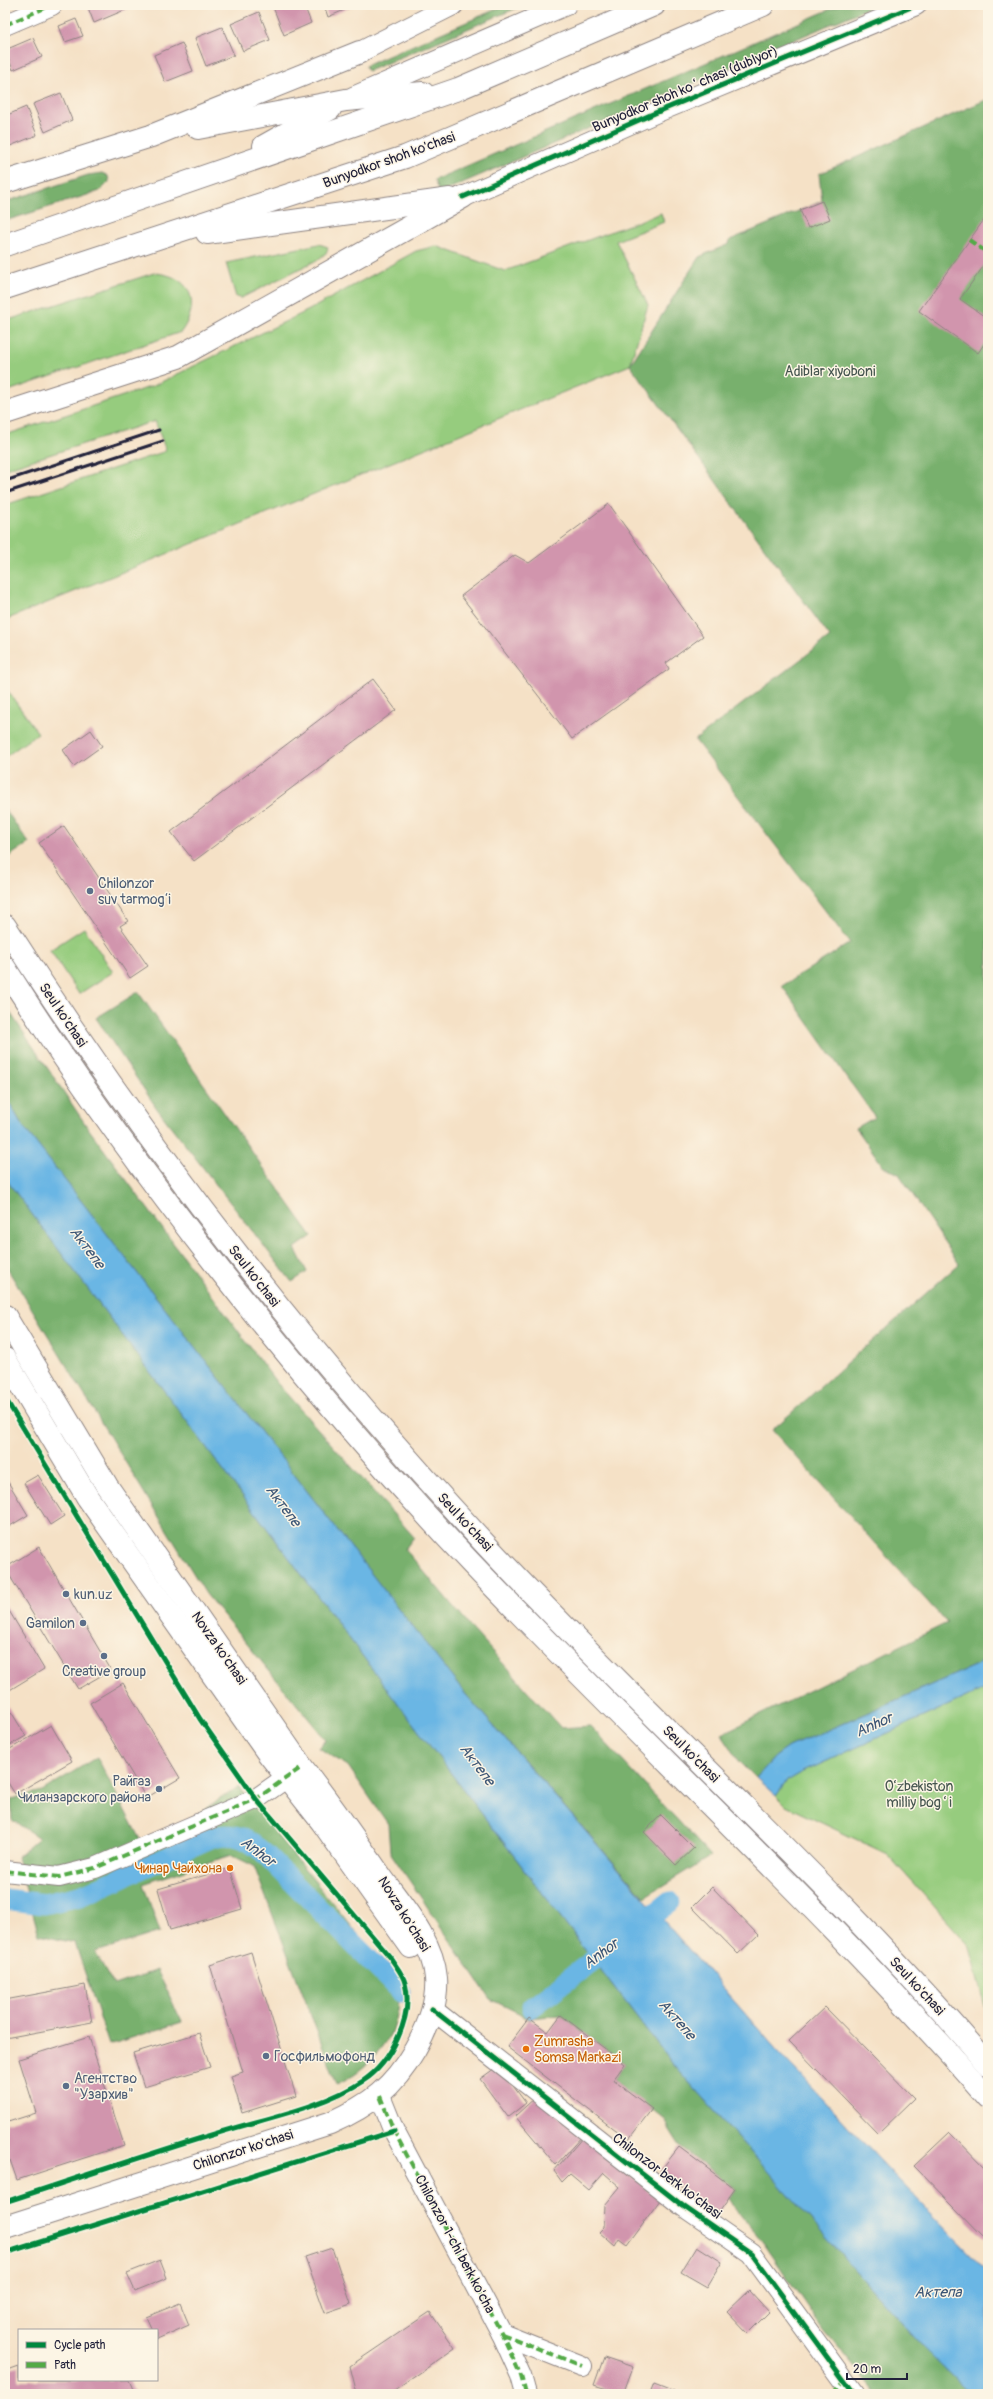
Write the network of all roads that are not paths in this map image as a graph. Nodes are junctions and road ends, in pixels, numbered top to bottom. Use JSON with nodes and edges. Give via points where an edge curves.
{"nodes":[{"id":1,"x":453,"y":5,"type":"edge"},
{"id":2,"x":566,"y":5,"type":"edge"},
{"id":3,"x":654,"y":5,"type":"edge"},
{"id":4,"x":763,"y":5,"type":"edge"},
{"id":5,"x":916,"y":5,"type":"edge"},
{"id":6,"x":41,"y":7,"type":"edge"},
{"id":7,"x":5,"y":25,"type":"edge"},
{"id":8,"x":360,"y":52,"type":"joint"},
{"id":9,"x":458,"y":89,"type":"junction"},
{"id":10,"x":346,"y":100,"type":"junction"},
{"id":11,"x":151,"y":136,"type":"junction"},
{"id":12,"x":214,"y":174,"type":"junction"},
{"id":13,"x":5,"y":182,"type":"edge"},
{"id":14,"x":463,"y":197,"type":"junction"},
{"id":15,"x":152,"y":240,"type":"junction"},
{"id":16,"x":5,"y":244,"type":"edge"},
{"id":17,"x":5,"y":288,"type":"edge"},
{"id":18,"x":5,"y":412,"type":"edge"},
{"id":19,"x":5,"y":926,"type":"edge"},
{"id":20,"x":5,"y":968,"type":"edge"},
{"id":21,"x":5,"y":1316,"type":"edge"},
{"id":22,"x":5,"y":1359,"type":"edge"},
{"id":23,"x":294,"y":1772,"type":"junction"},
{"id":24,"x":5,"y":1871,"type":"edge"},
{"id":25,"x":432,"y":2010,"type":"junction"},
{"id":26,"x":988,"y":2064,"type":"edge"},
{"id":27,"x":380,"y":2096,"type":"junction"},
{"id":28,"x":988,"y":2097,"type":"edge"},
{"id":29,"x":5,"y":2227,"type":"edge"},
{"id":30,"x":502,"y":2334,"type":"junction"},
{"id":31,"x":582,"y":2366,"type":"dead end"},
{"id":32,"x":844,"y":2390,"type":"edge"},
{"id":33,"x":526,"y":2394,"type":"edge"}],
"edges":[{"from":1,"to":8,"type":"street"},
{"from":2,"to":10,"type":"street"},
{"from":3,"to":9,"type":"main road"},
{"from":4,"to":15,"type":"main road","name":"Bunyodkor shoh ko'chasi","via":[[405,157]]},
{"from":5,"to":14,"type":"street","name":"Bunyodkor shoh koʻchasi (dublyor)","via":[[655,113]]},
{"from":6,"to":7,"type":"street"},
{"from":8,"to":11,"type":"main road"},
{"from":9,"to":10,"type":"main road"},
{"from":9,"to":12,"type":"main road"},
{"from":10,"to":11,"type":"main road"},
{"from":10,"to":12,"type":"main road"},
{"from":11,"to":13,"type":"main road"},
{"from":12,"to":16,"type":"main road"},
{"from":14,"to":15,"type":"main road"},
{"from":14,"to":18,"type":"main road","via":[[178,357]]},
{"from":15,"to":17,"type":"main road","name":"Bunyodkor shoh ko'chasi"},
{"from":19,"to":26,"type":"main road","name":"Seul ko'chasi","via":[[96,1064],[204,1213],[313,1351],[376,1424],[490,1550],[843,1907]]},
{"from":20,"to":28,"type":"main road","name":"Seul ko'chasi","via":[[79,1081],[140,1165],[236,1290],[348,1428],[468,1560],[927,2030]]},
{"from":21,"to":23,"type":"main road","name":"Novza ko'chasi","via":[[107,1486]]},
{"from":22,"to":23,"type":"main road","name":"Novza ko'chasi","via":[[88,1498]]},
{"from":23,"to":24,"type":"street","via":[[256,1799],[95,1868],[59,1877]]},
{"from":23,"to":25,"type":"main road","name":"Novza ko'chasi","via":[[337,1812],[418,1930],[434,1965],[436,1986]]},
{"from":25,"to":27,"type":"main road","name":"Chilonzor ko'chasi","via":[[423,2034],[410,2057]]},
{"from":25,"to":32,"type":"street","name":"Chilonzor berk ko'chasi","via":[[683,2206],[751,2253]]},
{"from":27,"to":29,"type":"main road","name":"Chilonzor ko'chasi","via":[[330,2123]]},
{"from":27,"to":30,"type":"street","name":"Chilonzor 1-chi berk ko'cha","via":[[394,2131]]},
{"from":30,"to":31,"type":"street"},
{"from":30,"to":33,"type":"street","name":"Chilonzor 1-chi berk ko'cha","via":[[521,2376]]}]}
